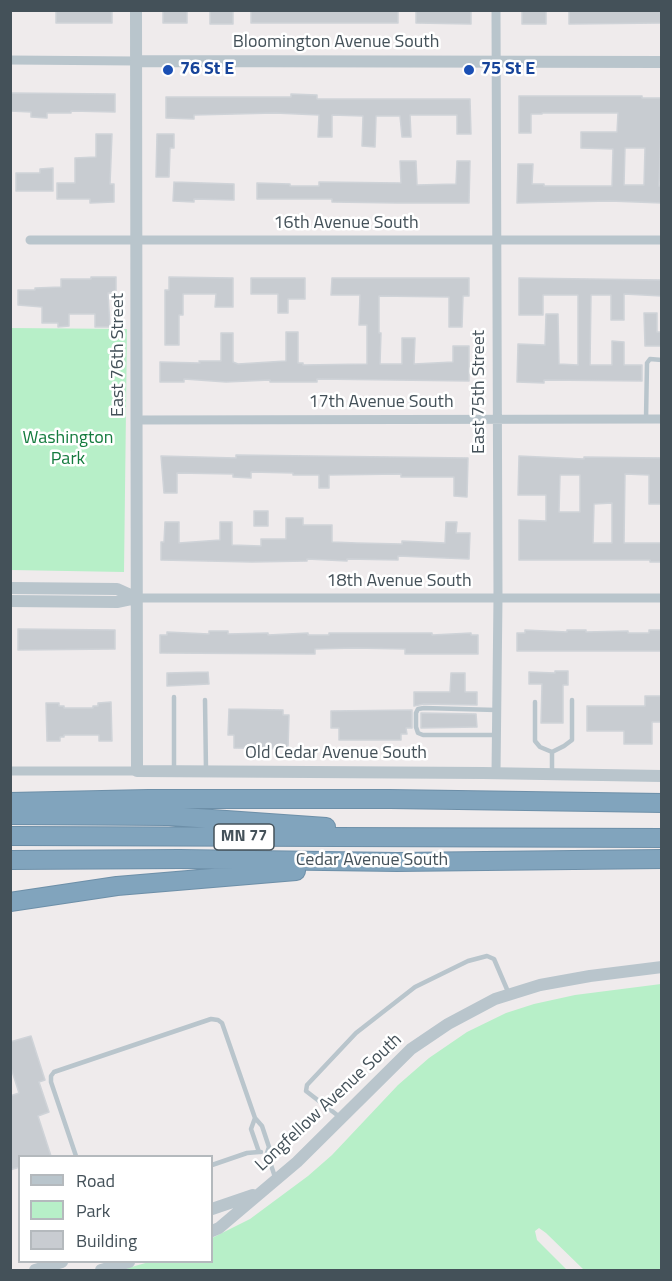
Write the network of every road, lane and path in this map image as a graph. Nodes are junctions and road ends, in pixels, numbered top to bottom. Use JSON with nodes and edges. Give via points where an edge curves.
{"nodes":[{"id":1,"x":136,"y":10,"type":"edge"},
{"id":2,"x":496,"y":10,"type":"edge"},
{"id":3,"x":10,"y":60,"type":"edge"},
{"id":4,"x":136,"y":61,"type":"junction"},
{"id":5,"x":497,"y":62,"type":"junction"},
{"id":6,"x":662,"y":62,"type":"edge"},
{"id":7,"x":30,"y":240,"type":"dead end"},
{"id":8,"x":497,"y":240,"type":"junction"},
{"id":9,"x":662,"y":240,"type":"edge"},
{"id":10,"x":136,"y":241,"type":"junction"},
{"id":11,"x":662,"y":360,"type":"edge"},
{"id":12,"x":496,"y":419,"type":"junction"},
{"id":13,"x":646,"y":419,"type":"junction"},
{"id":14,"x":662,"y":419,"type":"edge"},
{"id":15,"x":137,"y":420,"type":"junction"},
{"id":16,"x":10,"y":588,"type":"edge"},
{"id":17,"x":137,"y":598,"type":"junction"},
{"id":18,"x":498,"y":598,"type":"junction"},
{"id":19,"x":662,"y":598,"type":"edge"},
{"id":20,"x":10,"y":601,"type":"edge"},
{"id":21,"x":174,"y":697,"type":"dead end"},
{"id":22,"x":205,"y":700,"type":"dead end"},
{"id":23,"x":572,"y":700,"type":"dead end"},
{"id":24,"x":535,"y":702,"type":"dead end"},
{"id":25,"x":496,"y":710,"type":"junction"},
{"id":26,"x":496,"y":735,"type":"junction"},
{"id":27,"x":552,"y":752,"type":"junction"},
{"id":28,"x":10,"y":771,"type":"edge"},
{"id":29,"x":137,"y":771,"type":"junction"},
{"id":30,"x":174,"y":771,"type":"junction"},
{"id":31,"x":206,"y":771,"type":"junction"},
{"id":32,"x":496,"y":773,"type":"junction"},
{"id":33,"x":552,"y":775,"type":"junction"},
{"id":34,"x":662,"y":776,"type":"edge"},
{"id":35,"x":10,"y":790,"type":"edge"},
{"id":36,"x":148,"y":799,"type":"junction"},
{"id":37,"x":10,"y":802,"type":"edge"},
{"id":38,"x":662,"y":803,"type":"edge"},
{"id":39,"x":10,"y":815,"type":"edge"},
{"id":40,"x":10,"y":836,"type":"edge"},
{"id":41,"x":477,"y":838,"type":"junction"},
{"id":42,"x":662,"y":838,"type":"edge"},
{"id":43,"x":662,"y":859,"type":"edge"},
{"id":44,"x":10,"y":860,"type":"edge"},
{"id":45,"x":397,"y":862,"type":"junction"},
{"id":46,"x":10,"y":902,"type":"edge"},
{"id":47,"x":662,"y":967,"type":"edge"},
{"id":48,"x":509,"y":994,"type":"junction"},
{"id":49,"x":255,"y":1118,"type":"junction"},
{"id":50,"x":341,"y":1118,"type":"junction"},
{"id":51,"x":259,"y":1152,"type":"junction"},
{"id":52,"x":267,"y":1153,"type":"junction"},
{"id":53,"x":76,"y":1155,"type":"edge"},
{"id":54,"x":213,"y":1165,"type":"edge"},
{"id":55,"x":276,"y":1180,"type":"junction"},
{"id":56,"x":260,"y":1193,"type":"junction"},
{"id":57,"x":213,"y":1209,"type":"edge"},
{"id":58,"x":213,"y":1231,"type":"edge"},
{"id":59,"x":59,"y":1263,"type":"edge"},
{"id":60,"x":126,"y":1263,"type":"edge"},
{"id":61,"x":35,"y":1270,"type":"edge"},
{"id":62,"x":101,"y":1270,"type":"edge"}],
"edges":[{"from":1,"to":4,"type":"street","name":"East 76th Street"},
{"from":2,"to":5,"type":"street","name":"East 75th Street"},
{"from":3,"to":4,"type":"street","name":"Bloomington Avenue South"},
{"from":4,"to":5,"type":"street","name":"Bloomington Avenue South"},
{"from":4,"to":10,"type":"street","name":"East 76th Street"},
{"from":5,"to":6,"type":"street","name":"Bloomington Avenue South"},
{"from":5,"to":8,"type":"street","name":"East 75th Street"},
{"from":7,"to":10,"type":"street","name":"16th Avenue South"},
{"from":8,"to":9,"type":"street","name":"16th Avenue South"},
{"from":8,"to":10,"type":"street","name":"16th Avenue South"},
{"from":8,"to":12,"type":"street","name":"East 75th Street"},
{"from":10,"to":15,"type":"street","name":"East 76th Street"},
{"from":11,"to":13,"type":"lane","via":[[650,359],[647,363]]},
{"from":12,"to":13,"type":"street","name":"17th Avenue South"},
{"from":12,"to":15,"type":"street","name":"17th Avenue South"},
{"from":12,"to":18,"type":"street","name":"East 75th Street"},
{"from":13,"to":14,"type":"street","name":"17th Avenue South"},
{"from":15,"to":17,"type":"street","name":"East 76th Street"},
{"from":16,"to":17,"type":"street","via":[[117,589]]},
{"from":17,"to":18,"type":"street","name":"18th Avenue South"},
{"from":17,"to":20,"type":"street","via":[[118,602]]},
{"from":17,"to":29,"type":"street","name":"East 76th Street"},
{"from":18,"to":19,"type":"street","name":"18th Avenue South"},
{"from":18,"to":25,"type":"street","name":"East 75th Street"},
{"from":21,"to":30,"type":"lane"},
{"from":22,"to":31,"type":"lane"},
{"from":23,"to":27,"type":"lane","via":[[572,740]]},
{"from":24,"to":27,"type":"lane","via":[[535,741]]},
{"from":25,"to":26,"type":"street","name":"East 75th Street"},
{"from":25,"to":26,"type":"lane","via":[[424,708],[416,713],[416,727],[423,735]]},
{"from":26,"to":32,"type":"street","name":"East 75th Street"},
{"from":27,"to":33,"type":"lane"},
{"from":28,"to":29,"type":"street","name":"Old Cedar Avenue South"},
{"from":29,"to":30,"type":"street","name":"Old Cedar Avenue South"},
{"from":30,"to":31,"type":"street","name":"Old Cedar Avenue South"},
{"from":31,"to":32,"type":"street","name":"Old Cedar Avenue South"},
{"from":32,"to":33,"type":"street","name":"Old Cedar Avenue South"},
{"from":33,"to":34,"type":"street","name":"Old Cedar Avenue South"},
{"from":35,"to":36,"type":"highway","via":[[122,794]]},
{"from":36,"to":37,"type":"highway"},
{"from":36,"to":38,"type":"highway"},
{"from":39,"to":41,"type":"highway","via":[[169,816]]},
{"from":40,"to":41,"type":"highway","name":"Cedar Avenue South","number":"MN 77"},
{"from":41,"to":42,"type":"highway","name":"Cedar Avenue South","number":"MN 77"},
{"from":43,"to":45,"type":"highway","name":"Cedar Avenue South","number":"MN 77"},
{"from":44,"to":45,"type":"highway","name":"Cedar Avenue South","number":"MN 77"},
{"from":45,"to":46,"type":"highway","via":[[117,886]]},
{"from":47,"to":48,"type":"street","name":"Longfellow Avenue South","via":[[563,980]]},
{"from":48,"to":50,"type":"street","name":"Longfellow Avenue South","via":[[470,1011],[428,1037],[392,1066]]},
{"from":48,"to":50,"type":"lane","via":[[494,959],[487,956],[415,987],[356,1033],[307,1085],[306,1091]]},
{"from":49,"to":51,"type":"lane","via":[[251,1129]]},
{"from":49,"to":52,"type":"lane","via":[[262,1126],[269,1147]]},
{"from":49,"to":53,"type":"lane","via":[[222,1023],[211,1019],[54,1072],[51,1082]]},
{"from":50,"to":55,"type":"street","name":"Longfellow Avenue South"},
{"from":51,"to":52,"type":"lane"},
{"from":51,"to":54,"type":"lane"},
{"from":52,"to":55,"type":"lane"},
{"from":55,"to":56,"type":"street","name":"Longfellow Avenue South"},
{"from":56,"to":57,"type":"street","name":"Longfellow Avenue South"},
{"from":56,"to":58,"type":"street","name":"Longfellow Avenue South"},
{"from":59,"to":61,"type":"street"},
{"from":60,"to":62,"type":"street"}]}
